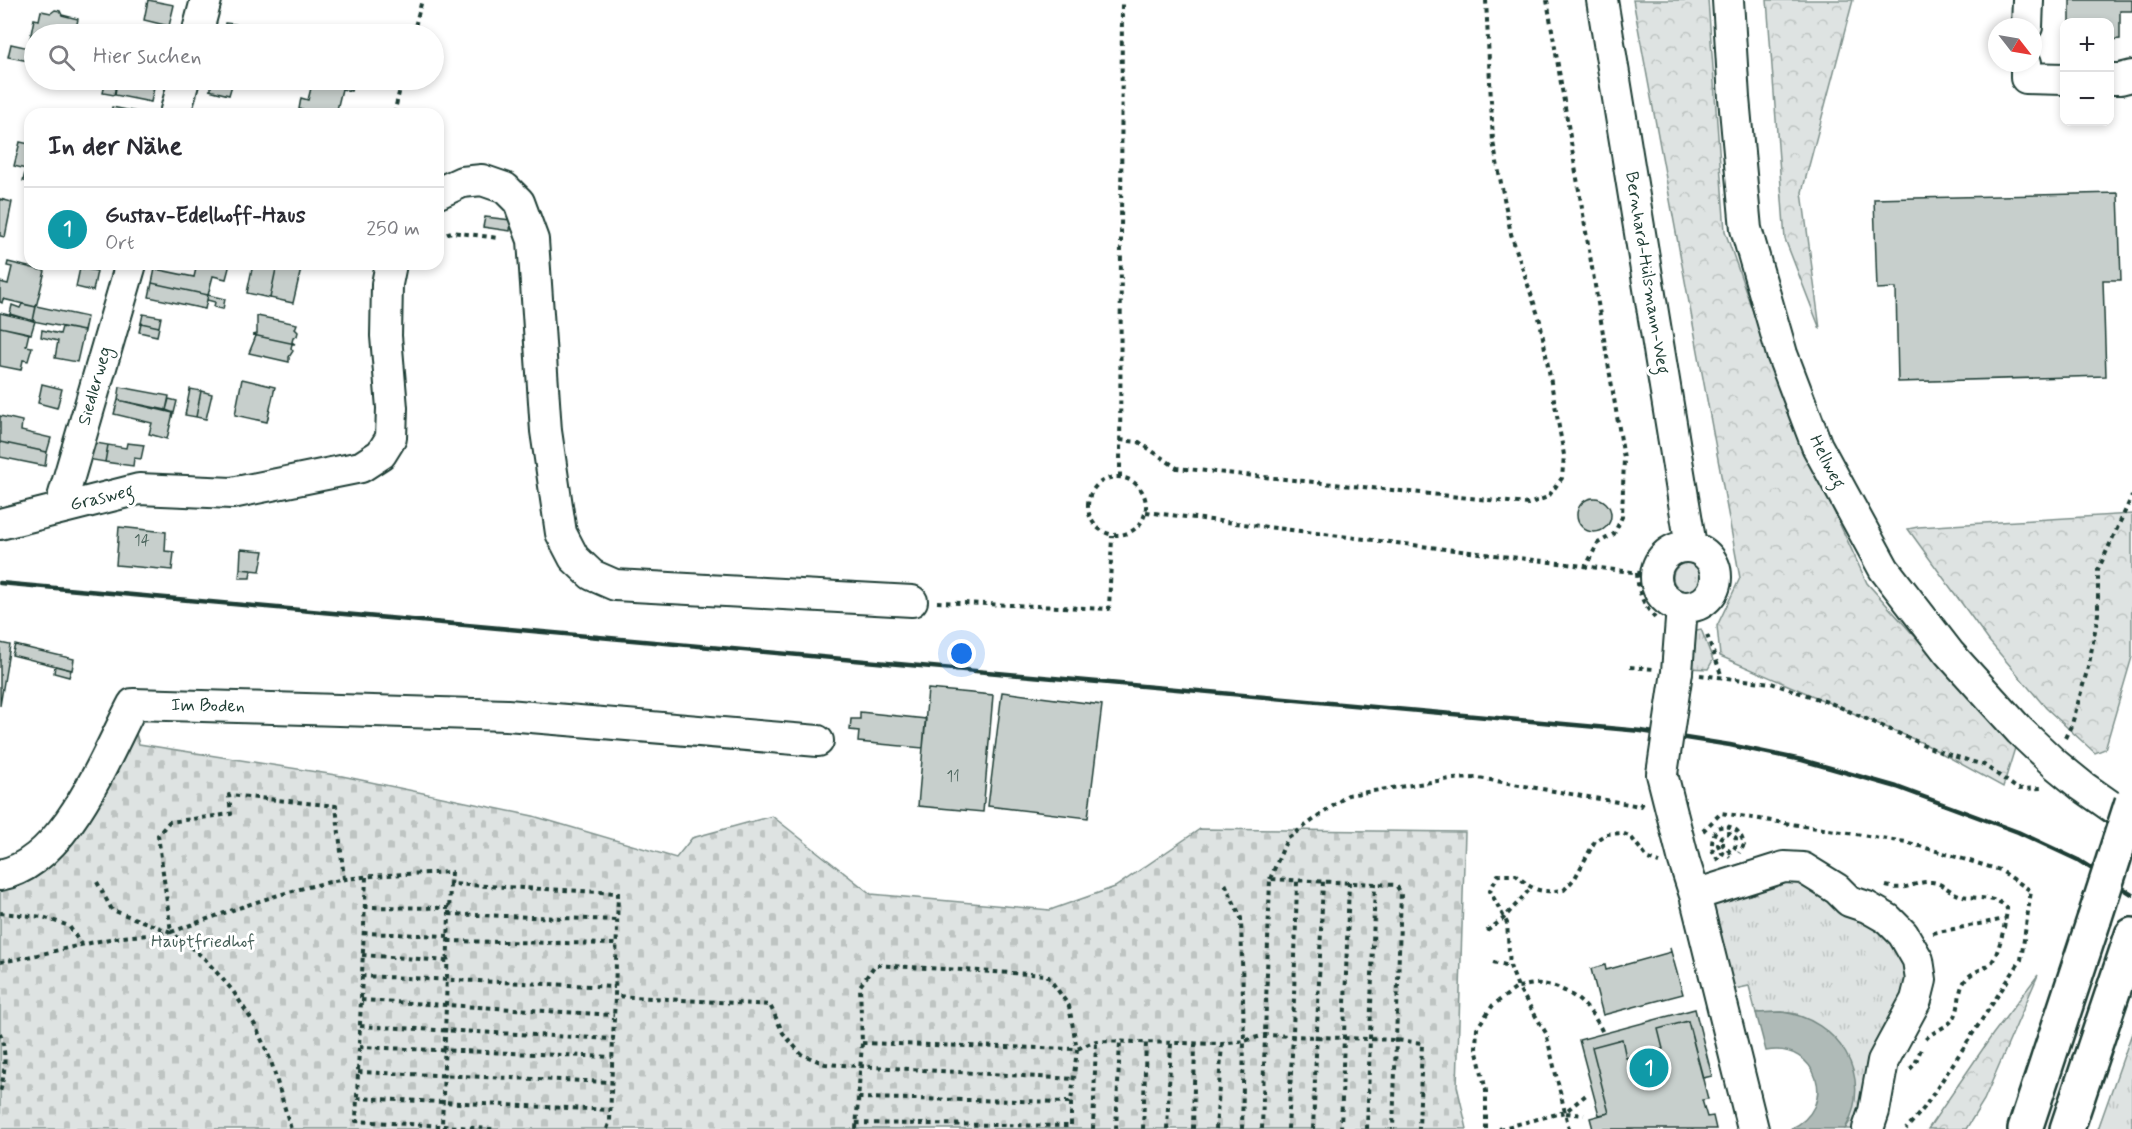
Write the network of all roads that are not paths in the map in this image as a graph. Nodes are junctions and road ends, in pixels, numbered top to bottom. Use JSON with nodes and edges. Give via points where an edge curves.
{"nodes":[{"id":1,"x":206,"y":0,"type":"edge"},
{"id":2,"x":1602,"y":0,"type":"edge"},
{"id":3,"x":1728,"y":0,"type":"edge"},
{"id":4,"x":2028,"y":0,"type":"edge"},
{"id":5,"x":2027,"y":18,"type":"edge"},
{"id":6,"x":200,"y":24,"type":"edge"},
{"id":7,"x":2026,"y":72,"type":"edge"},
{"id":8,"x":2132,"y":76,"type":"edge"},
{"id":9,"x":2060,"y":79,"type":"edge"},
{"id":10,"x":2114,"y":79,"type":"edge"},
{"id":11,"x":181,"y":90,"type":"edge"},
{"id":12,"x":177,"y":108,"type":"edge"},
{"id":13,"x":444,"y":190,"type":"edge"},
{"id":14,"x":129,"y":270,"type":"edge"},
{"id":15,"x":390,"y":270,"type":"edge"},
{"id":16,"x":60,"y":508,"type":"junction"},
{"id":17,"x":0,"y":524,"type":"edge"},
{"id":18,"x":1691,"y":546,"type":"junction"},
{"id":19,"x":912,"y":601,"type":"road end"},
{"id":20,"x":1682,"y":607,"type":"junction"},
{"id":21,"x":818,"y":741,"type":"dead end"},
{"id":22,"x":2132,"y":802,"type":"edge"},
{"id":23,"x":2132,"y":821,"type":"edge"},
{"id":24,"x":0,"y":875,"type":"edge"},
{"id":25,"x":1695,"y":895,"type":"junction"},
{"id":26,"x":2131,"y":939,"type":"edge"},
{"id":27,"x":2025,"y":1128,"type":"edge"},
{"id":28,"x":1753,"y":1129,"type":"edge"},
{"id":29,"x":1868,"y":1129,"type":"edge"},
{"id":30,"x":2067,"y":1129,"type":"edge"}],
"edges":[{"from":1,"to":6,"type":"street"},
{"from":2,"to":18,"type":"street","name":"Bernhard-Hülsmann-Weg"},
{"from":3,"to":23,"type":"street","name":"Hellweg","via":[[1746,229],[1782,354],[1817,446],[1884,569],[1949,653],[2055,764]]},
{"from":4,"to":5,"type":"street"},
{"from":7,"to":9,"type":"street","via":[[2026,78]]},
{"from":8,"to":10,"type":"street"},
{"from":11,"to":12,"type":"street"},
{"from":13,"to":19,"type":"street","via":[[462,182],[482,180],[505,188],[519,202],[533,240],[546,431],[561,532],[574,558],[592,575],[615,585]]},
{"from":14,"to":16,"type":"street","name":"Siedlerweg"},
{"from":15,"to":16,"type":"street","name":"Grasweg","via":[[386,321],[391,438],[381,454],[361,466],[232,493],[139,489]]},
{"from":16,"to":17,"type":"street","name":"Grasweg"},
{"from":18,"to":20,"type":"street","via":[[1674,548],[1661,558],[1656,575],[1664,597]]},
{"from":18,"to":20,"type":"street","via":[[1706,552],[1718,576],[1705,602]]},
{"from":20,"to":25,"type":"street","bridge":true,"via":[[1662,774]]},
{"from":21,"to":24,"type":"street","name":"Im Boden","via":[[507,715],[133,704],[82,805],[51,845],[28,864]]},
{"from":22,"to":27,"type":"highway","bridge":true},
{"from":25,"to":28,"type":"street"},
{"from":25,"to":29,"type":"street","via":[[1784,867],[1803,868],[1849,901],[1888,919],[1905,939],[1918,960],[1921,980],[1916,1000],[1882,1060]]},
{"from":26,"to":30,"type":"highway"}]}
